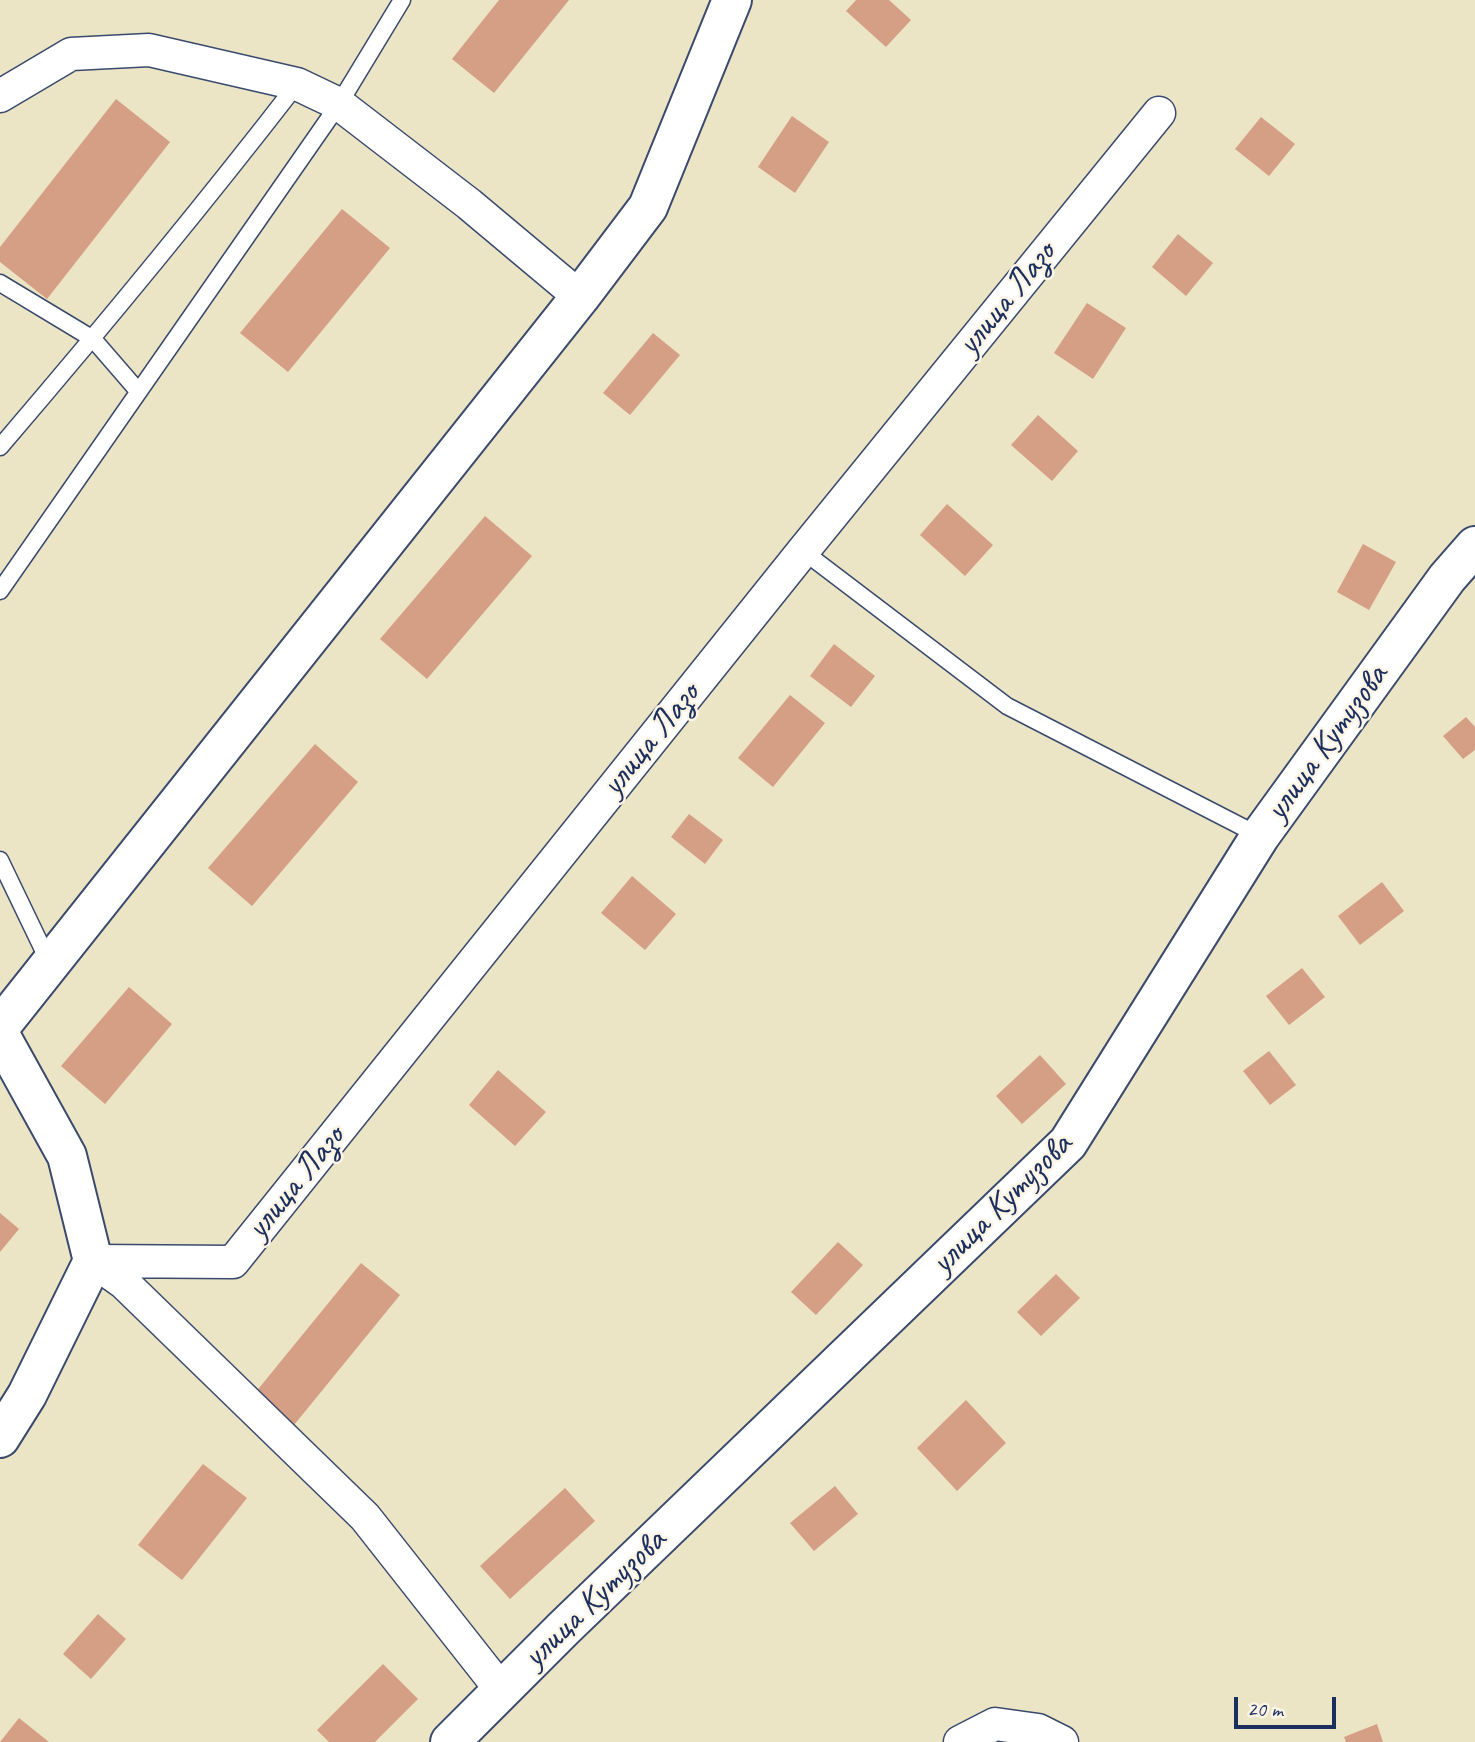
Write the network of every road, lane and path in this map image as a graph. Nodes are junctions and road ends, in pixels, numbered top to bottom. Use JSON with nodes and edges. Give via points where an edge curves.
{"nodes":[{"id":1,"x":402,"y":0,"type":"edge"},
{"id":2,"x":732,"y":0,"type":"edge"},
{"id":3,"x":297,"y":84,"type":"junction"},
{"id":4,"x":0,"y":96,"type":"edge"},
{"id":5,"x":338,"y":104,"type":"junction"},
{"id":6,"x":1159,"y":113,"type":"dead end"},
{"id":7,"x":0,"y":283,"type":"edge"},
{"id":8,"x":580,"y":297,"type":"junction"},
{"id":9,"x":93,"y":339,"type":"junction"},
{"id":10,"x":138,"y":391,"type":"junction"},
{"id":11,"x":0,"y":447,"type":"edge"},
{"id":12,"x":1475,"y":546,"type":"edge"},
{"id":13,"x":803,"y":551,"type":"junction"},
{"id":14,"x":0,"y":591,"type":"edge"},
{"id":15,"x":1260,"y":836,"type":"junction"},
{"id":16,"x":0,"y":860,"type":"edge"},
{"id":17,"x":50,"y":964,"type":"junction"},
{"id":18,"x":0,"y":1027,"type":"edge"},
{"id":19,"x":0,"y":1035,"type":"edge"},
{"id":20,"x":93,"y":1261,"type":"junction"},
{"id":21,"x":0,"y":1438,"type":"edge"},
{"id":22,"x":502,"y":1691,"type":"junction"},
{"id":23,"x":450,"y":1742,"type":"edge"},
{"id":24,"x":960,"y":1742,"type":"edge"},
{"id":25,"x":1062,"y":1742,"type":"edge"}],
"edges":[{"from":1,"to":5,"type":"lane"},
{"from":2,"to":8,"type":"street","via":[[648,207]]},
{"from":3,"to":4,"type":"street","via":[[149,50],[71,54]]},
{"from":3,"to":5,"type":"street"},
{"from":3,"to":9,"type":"lane"},
{"from":5,"to":8,"type":"street"},
{"from":5,"to":10,"type":"lane"},
{"from":6,"to":13,"type":"street","name":"улица Лазо"},
{"from":7,"to":9,"type":"lane"},
{"from":8,"to":17,"type":"street"},
{"from":9,"to":10,"type":"lane"},
{"from":9,"to":11,"type":"lane"},
{"from":10,"to":14,"type":"lane"},
{"from":12,"to":15,"type":"street","name":"улица Кутузова"},
{"from":13,"to":15,"type":"lane","via":[[1007,706]]},
{"from":13,"to":20,"type":"street","name":"улица Лазо","via":[[233,1262]]},
{"from":15,"to":22,"type":"street","name":"улица Кутузова","via":[[1068,1143]]},
{"from":16,"to":17,"type":"lane"},
{"from":17,"to":18,"type":"street"},
{"from":19,"to":20,"type":"street","via":[[67,1156]]},
{"from":20,"to":21,"type":"street","via":[[27,1395]]},
{"from":20,"to":22,"type":"street","via":[[124,1283],[365,1517]]},
{"from":22,"to":23,"type":"street","name":"улица Кутузова"},
{"from":24,"to":25,"type":"street","via":[[995,1724],[1038,1730]]}]}
